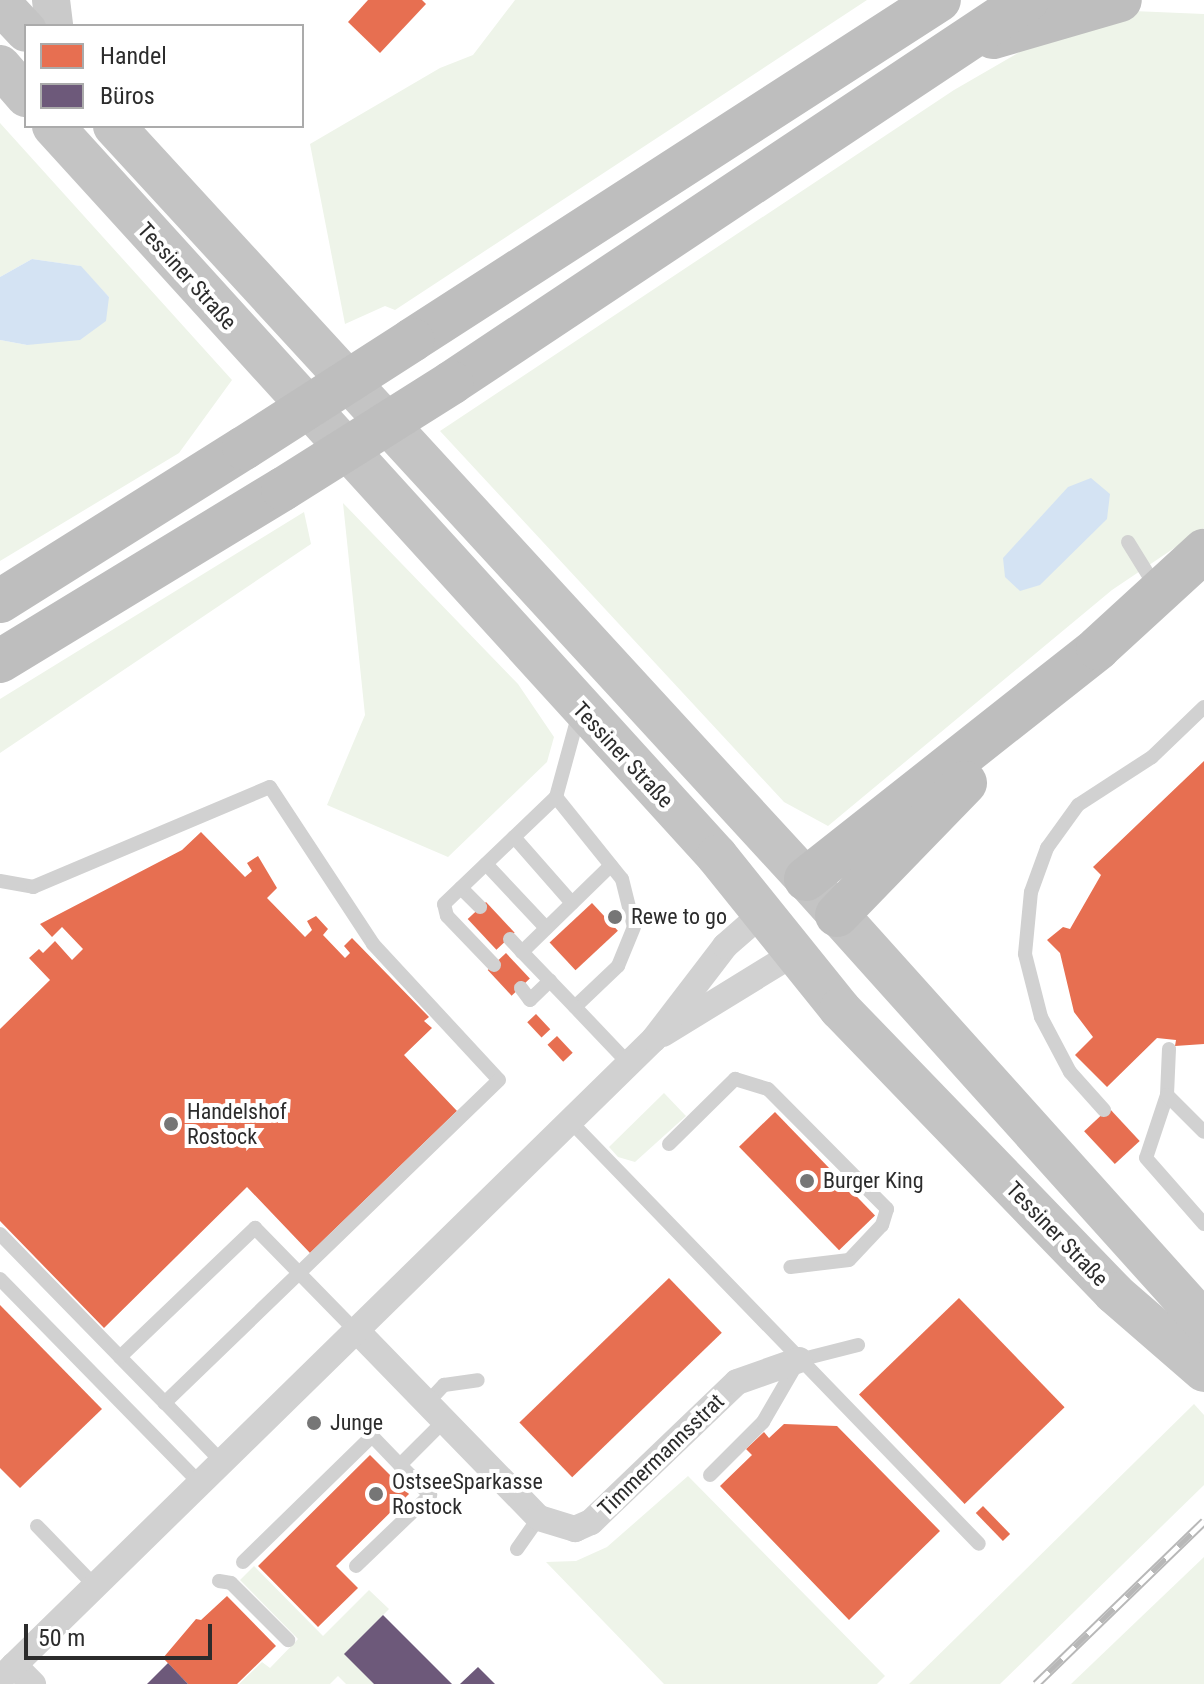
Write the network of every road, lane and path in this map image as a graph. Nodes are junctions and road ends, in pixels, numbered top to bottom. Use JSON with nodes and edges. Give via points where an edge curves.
{"nodes":[{"id":1,"x":51,"y":0,"type":"edge"},
{"id":2,"x":939,"y":0,"type":"edge"},
{"id":3,"x":1027,"y":0,"type":"edge"},
{"id":4,"x":1120,"y":0,"type":"edge"},
{"id":5,"x":0,"y":3,"type":"edge"},
{"id":6,"x":54,"y":24,"type":"edge"},
{"id":7,"x":24,"y":29,"type":"edge"},
{"id":8,"x":953,"y":51,"type":"junction"},
{"id":9,"x":0,"y":66,"type":"edge"},
{"id":10,"x":24,"y":94,"type":"edge"},
{"id":11,"x":55,"y":128,"type":"edge"},
{"id":12,"x":116,"y":128,"type":"edge"},
{"id":13,"x":1128,"y":542,"type":"dead end"},
{"id":14,"x":1204,"y":551,"type":"edge"},
{"id":15,"x":1159,"y":592,"type":"junction"},
{"id":16,"x":0,"y":601,"type":"edge"},
{"id":17,"x":1098,"y":648,"type":"junction"},
{"id":18,"x":0,"y":661,"type":"edge"},
{"id":19,"x":1204,"y":707,"type":"edge"},
{"id":20,"x":580,"y":709,"type":"junction"},
{"id":21,"x":556,"y":797,"type":"junction"},
{"id":22,"x":514,"y":837,"type":"junction"},
{"id":23,"x":486,"y":864,"type":"junction"},
{"id":24,"x":611,"y":865,"type":"junction"},
{"id":25,"x":806,"y":879,"type":"junction"},
{"id":26,"x":0,"y":881,"type":"edge"},
{"id":27,"x":461,"y":888,"type":"junction"},
{"id":28,"x":572,"y":903,"type":"junction"},
{"id":29,"x":480,"y":907,"type":"dead end"},
{"id":30,"x":765,"y":911,"type":"junction"},
{"id":31,"x":837,"y":915,"type":"junction"},
{"id":32,"x":546,"y":928,"type":"junction"},
{"id":33,"x":510,"y":939,"type":"dead end"},
{"id":34,"x":522,"y":952,"type":"junction"},
{"id":35,"x":793,"y":954,"type":"junction"},
{"id":36,"x":494,"y":965,"type":"dead end"},
{"id":37,"x":550,"y":981,"type":"junction"},
{"id":38,"x":521,"y":988,"type":"dead end"},
{"id":39,"x":575,"y":1007,"type":"junction"},
{"id":40,"x":654,"y":1039,"type":"junction"},
{"id":41,"x":1169,"y":1049,"type":"dead end"},
{"id":42,"x":629,"y":1064,"type":"junction"},
{"id":43,"x":1167,"y":1095,"type":"junction"},
{"id":44,"x":1104,"y":1110,"type":"dead end"},
{"id":45,"x":570,"y":1121,"type":"junction"},
{"id":46,"x":1204,"y":1132,"type":"edge"},
{"id":47,"x":669,"y":1144,"type":"dead end"},
{"id":48,"x":1204,"y":1224,"type":"edge"},
{"id":49,"x":0,"y":1234,"type":"edge"},
{"id":50,"x":790,"y":1267,"type":"dead end"},
{"id":51,"x":299,"y":1273,"type":"junction"},
{"id":52,"x":0,"y":1279,"type":"edge"},
{"id":53,"x":359,"y":1333,"type":"junction"},
{"id":54,"x":858,"y":1345,"type":"dead end"},
{"id":55,"x":1197,"y":1347,"type":"edge"},
{"id":56,"x":120,"y":1357,"type":"junction"},
{"id":57,"x":799,"y":1360,"type":"junction"},
{"id":58,"x":478,"y":1380,"type":"dead end"},
{"id":59,"x":165,"y":1403,"type":"junction"},
{"id":60,"x":436,"y":1412,"type":"junction"},
{"id":61,"x":222,"y":1462,"type":"junction"},
{"id":62,"x":400,"y":1465,"type":"junction"},
{"id":63,"x":710,"y":1475,"type":"dead end"},
{"id":64,"x":200,"y":1483,"type":"junction"},
{"id":65,"x":539,"y":1518,"type":"junction"},
{"id":66,"x":37,"y":1526,"type":"dead end"},
{"id":67,"x":979,"y":1544,"type":"dead end"},
{"id":68,"x":517,"y":1549,"type":"dead end"},
{"id":69,"x":243,"y":1562,"type":"dead end"},
{"id":70,"x":356,"y":1566,"type":"dead end"},
{"id":71,"x":219,"y":1581,"type":"dead end"},
{"id":72,"x":95,"y":1586,"type":"junction"},
{"id":73,"x":288,"y":1640,"type":"dead end"},
{"id":74,"x":16,"y":1676,"type":"edge"}],
"edges":[{"from":1,"to":6,"type":"street"},
{"from":2,"to":16,"type":"highway","bridge":true},
{"from":3,"to":8,"type":"highway"},
{"from":4,"to":8,"type":"highway"},
{"from":5,"to":7,"type":"main road"},
{"from":8,"to":18,"type":"highway","bridge":true,"via":[[451,383]]},
{"from":9,"to":10,"type":"main road"},
{"from":11,"to":20,"type":"main road","name":"Tessiner Straße"},
{"from":12,"to":25,"type":"main road","name":"Tessiner Straße"},
{"from":13,"to":15,"type":"lane"},
{"from":14,"to":15,"type":"highway"},
{"from":15,"to":17,"type":"highway"},
{"from":17,"to":25,"type":"highway"},
{"from":17,"to":31,"type":"highway"},
{"from":19,"to":44,"type":"lane","via":[[1152,757],[1078,805],[1047,848],[1031,892],[1025,954],[1041,1017],[1070,1072]]},
{"from":20,"to":21,"type":"lane"},
{"from":20,"to":30,"type":"main road","name":"Tessiner Straße"},
{"from":21,"to":22,"type":"lane"},
{"from":21,"to":24,"type":"lane"},
{"from":22,"to":23,"type":"lane"},
{"from":22,"to":28,"type":"lane"},
{"from":23,"to":27,"type":"lane"},
{"from":23,"to":32,"type":"lane"},
{"from":24,"to":28,"type":"lane"},
{"from":24,"to":39,"type":"lane","via":[[622,879],[634,927],[618,966]]},
{"from":25,"to":30,"type":"main road"},
{"from":25,"to":31,"type":"main road","name":"Tessiner Straße"},
{"from":26,"to":51,"type":"lane","via":[[33,887],[270,787],[373,944],[499,1080]]},
{"from":27,"to":29,"type":"lane"},
{"from":27,"to":36,"type":"lane","via":[[444,904],[447,916]]},
{"from":28,"to":32,"type":"lane"},
{"from":30,"to":35,"type":"main road","name":"Tessiner Straße"},
{"from":30,"to":40,"type":"street","via":[[725,946]]},
{"from":31,"to":35,"type":"main road"},
{"from":31,"to":55,"type":"main road","name":"Tessiner Straße"},
{"from":32,"to":34,"type":"lane"},
{"from":33,"to":34,"type":"lane"},
{"from":34,"to":37,"type":"lane"},
{"from":35,"to":40,"type":"street"},
{"from":35,"to":55,"type":"main road","name":"Tessiner Straße","via":[[1114,1293]]},
{"from":37,"to":38,"type":"lane","via":[[530,1000]]},
{"from":37,"to":39,"type":"lane"},
{"from":39,"to":42,"type":"lane"},
{"from":40,"to":42,"type":"street"},
{"from":41,"to":43,"type":"lane"},
{"from":42,"to":45,"type":"street"},
{"from":43,"to":46,"type":"lane"},
{"from":43,"to":48,"type":"lane","via":[[1146,1158]]},
{"from":45,"to":53,"type":"street"},
{"from":45,"to":57,"type":"lane"},
{"from":47,"to":50,"type":"lane","via":[[735,1079],[768,1089],[887,1209],[882,1225],[849,1260]]},
{"from":49,"to":56,"type":"lane"},
{"from":51,"to":53,"type":"lane"},
{"from":51,"to":56,"type":"lane","via":[[255,1228]]},
{"from":51,"to":59,"type":"lane"},
{"from":52,"to":64,"type":"lane"},
{"from":53,"to":60,"type":"street"},
{"from":53,"to":61,"type":"street"},
{"from":54,"to":57,"type":"lane"},
{"from":56,"to":59,"type":"lane"},
{"from":57,"to":63,"type":"lane","via":[[763,1422]]},
{"from":57,"to":65,"type":"street","name":"Timmermannsstrat","via":[[737,1382],[591,1522],[575,1529]]},
{"from":57,"to":67,"type":"lane"},
{"from":58,"to":60,"type":"lane","via":[[444,1385]]},
{"from":59,"to":61,"type":"lane"},
{"from":60,"to":62,"type":"lane"},
{"from":60,"to":65,"type":"street"},
{"from":61,"to":64,"type":"street"},
{"from":62,"to":69,"type":"lane","via":[[372,1436]]},
{"from":62,"to":70,"type":"lane","via":[[430,1495]]},
{"from":64,"to":72,"type":"street"},
{"from":65,"to":68,"type":"lane"},
{"from":66,"to":72,"type":"lane"},
{"from":71,"to":73,"type":"lane","via":[[231,1583]]},
{"from":72,"to":74,"type":"street"}]}
